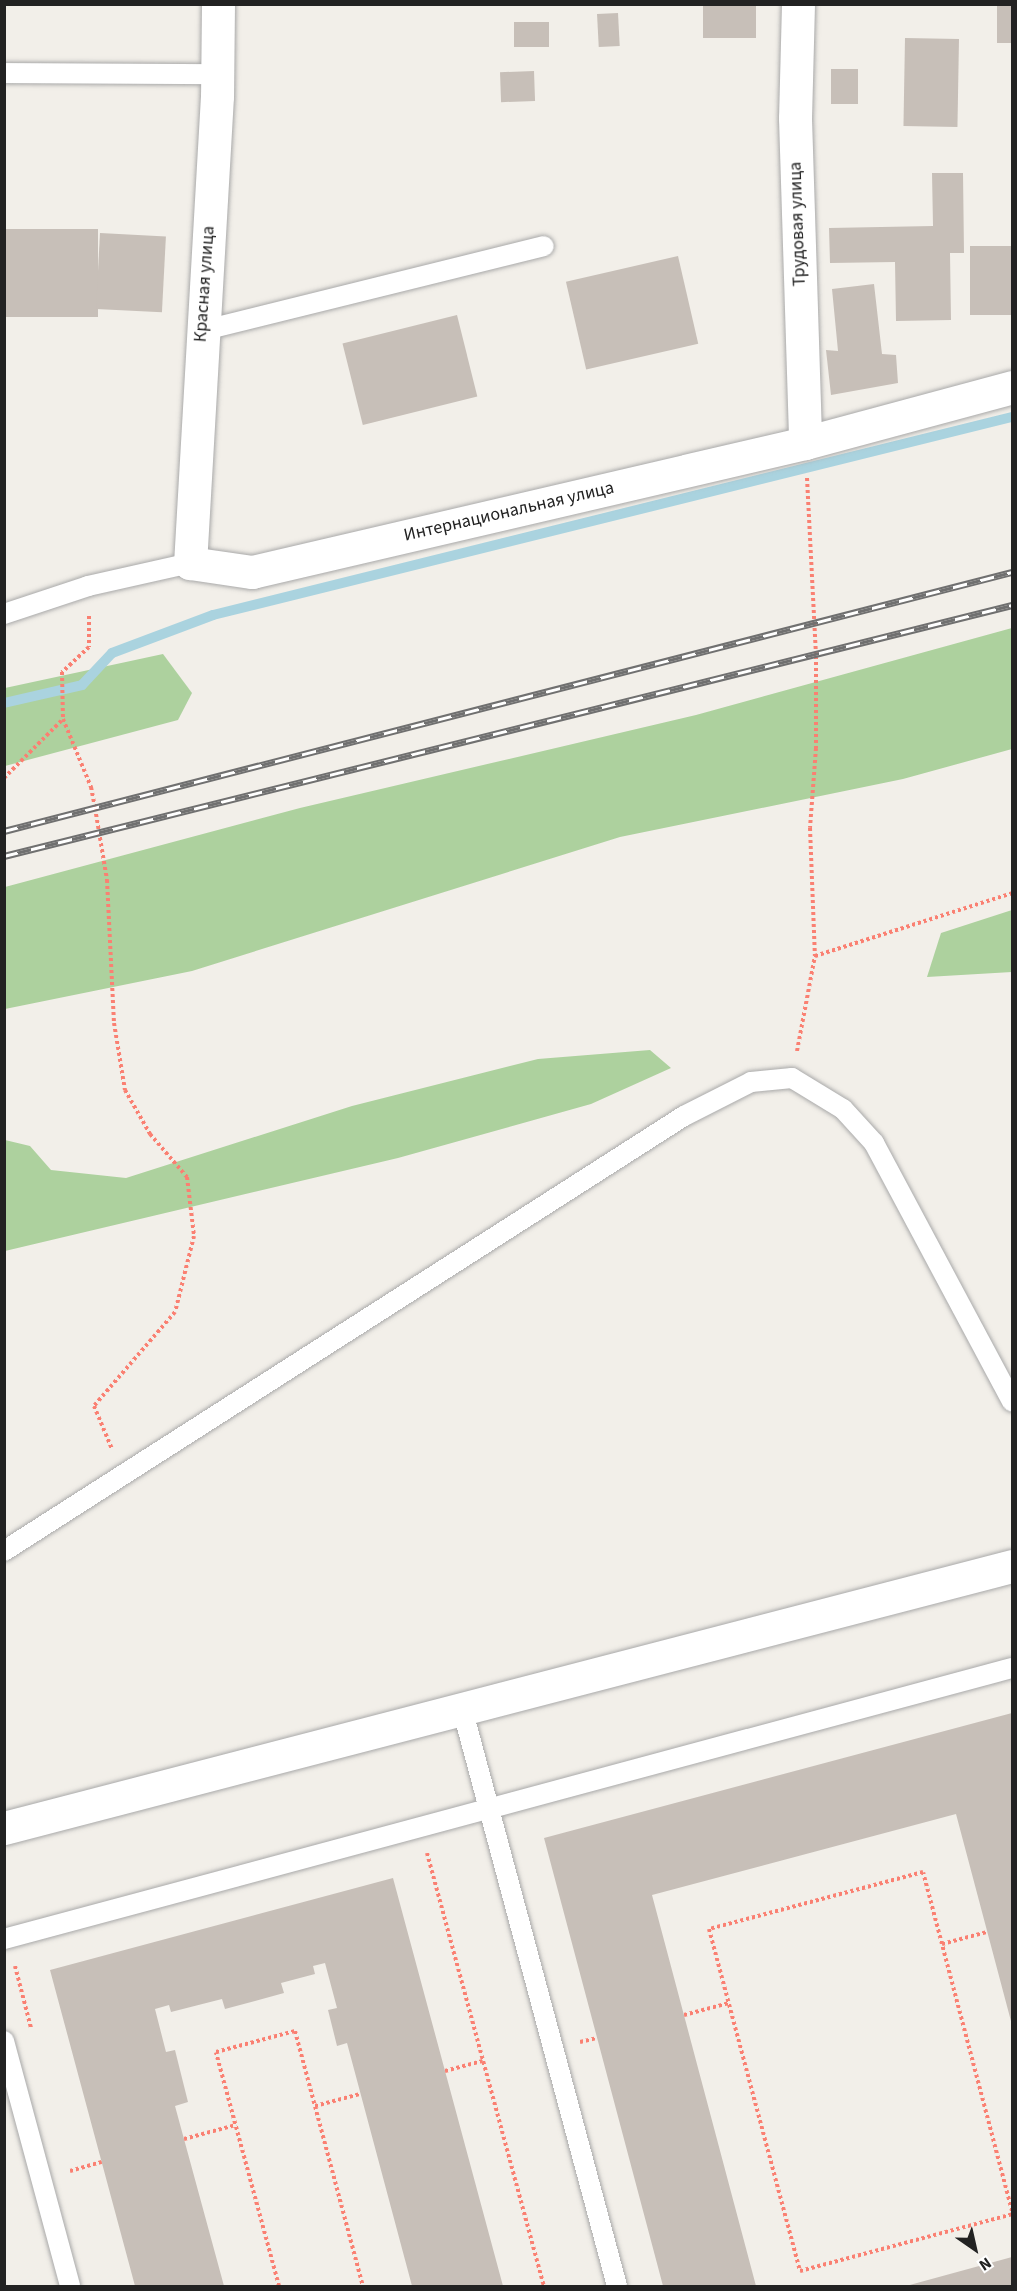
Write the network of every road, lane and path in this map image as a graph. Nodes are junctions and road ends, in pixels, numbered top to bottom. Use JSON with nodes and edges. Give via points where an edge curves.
{"nodes":[{"id":1,"x":218,"y":4,"type":"edge"},
{"id":2,"x":798,"y":4,"type":"edge"},
{"id":3,"x":4,"y":73,"type":"edge"},
{"id":4,"x":217,"y":74,"type":"junction"},
{"id":5,"x":544,"y":246,"type":"dead end"},
{"id":6,"x":201,"y":331,"type":"junction"},
{"id":7,"x":1012,"y":387,"type":"edge"},
{"id":8,"x":805,"y":443,"type":"junction"},
{"id":9,"x":807,"y":484,"type":"dead end"},
{"id":10,"x":190,"y":563,"type":"junction"},
{"id":11,"x":4,"y":615,"type":"edge"},
{"id":12,"x":89,"y":647,"type":"dead end"},
{"id":13,"x":63,"y":719,"type":"junction"},
{"id":14,"x":4,"y":778,"type":"edge"},
{"id":15,"x":1012,"y":893,"type":"edge"},
{"id":16,"x":815,"y":956,"type":"junction"},
{"id":17,"x":792,"y":1078,"type":"junction"},
{"id":18,"x":1012,"y":1401,"type":"edge"},
{"id":19,"x":127,"y":1476,"type":"junction"},
{"id":20,"x":4,"y":1551,"type":"edge"},
{"id":21,"x":1012,"y":1566,"type":"edge"},
{"id":22,"x":1012,"y":1668,"type":"edge"},
{"id":23,"x":462,"y":1708,"type":"junction"},
{"id":24,"x":489,"y":1809,"type":"junction"},
{"id":25,"x":4,"y":1828,"type":"edge"},
{"id":26,"x":427,"y":1849,"type":"dead end"},
{"id":27,"x":987,"y":1932,"type":"dead end"},
{"id":28,"x":4,"y":1939,"type":"edge"},
{"id":29,"x":942,"y":1944,"type":"junction"},
{"id":30,"x":729,"y":2003,"type":"junction"},
{"id":31,"x":684,"y":2015,"type":"dead end"},
{"id":32,"x":4,"y":2041,"type":"edge"},
{"id":33,"x":483,"y":2061,"type":"junction"},
{"id":34,"x":445,"y":2071,"type":"dead end"},
{"id":35,"x":360,"y":2094,"type":"dead end"},
{"id":36,"x":315,"y":2106,"type":"junction"},
{"id":37,"x":236,"y":2126,"type":"junction"},
{"id":38,"x":184,"y":2139,"type":"dead end"},
{"id":39,"x":102,"y":2162,"type":"dead end"},
{"id":40,"x":70,"y":2171,"type":"dead end"},
{"id":41,"x":1012,"y":2213,"type":"edge"},
{"id":42,"x":70,"y":2286,"type":"edge"},
{"id":43,"x":279,"y":2286,"type":"edge"},
{"id":44,"x":363,"y":2286,"type":"edge"},
{"id":45,"x":544,"y":2286,"type":"edge"},
{"id":46,"x":617,"y":2286,"type":"edge"}],
"edges":[{"from":1,"to":4,"type":"street","name":"Красная улица"},
{"from":2,"to":8,"type":"street","name":"Трудовая улица","via":[[795,118]]},
{"from":3,"to":4,"type":"lane"},
{"from":4,"to":6,"type":"street","name":"Красная улица"},
{"from":5,"to":6,"type":"lane"},
{"from":6,"to":10,"type":"street","name":"Красная улица"},
{"from":7,"to":8,"type":"street","name":"Интернациональная улица"},
{"from":8,"to":10,"type":"street","name":"Интернациональная улица","via":[[252,572]]},
{"from":9,"to":16,"type":"path","via":[[816,656],[810,828]]},
{"from":10,"to":11,"type":"lane","name":"Интернациональная улица","via":[[88,586]]},
{"from":12,"to":13,"type":"path","via":[[62,672]]},
{"from":13,"to":14,"type":"path"},
{"from":13,"to":19,"type":"path","via":[[91,787],[95,808],[107,880],[114,1023],[125,1090],[150,1134],[188,1177],[194,1236],[175,1312],[94,1407],[102,1432]]},
{"from":15,"to":16,"type":"path"},
{"from":16,"to":17,"type":"path"},
{"from":17,"to":18,"type":"lane","via":[[843,1109],[874,1143]]},
{"from":17,"to":19,"type":"lane","via":[[751,1082],[684,1116]]},
{"from":19,"to":20,"type":"lane"},
{"from":21,"to":23,"type":"street"},
{"from":22,"to":24,"type":"lane"},
{"from":23,"to":24,"type":"lane"},
{"from":23,"to":25,"type":"street"},
{"from":24,"to":28,"type":"lane"},
{"from":24,"to":46,"type":"lane"},
{"from":26,"to":33,"type":"path"},
{"from":27,"to":29,"type":"path"},
{"from":29,"to":30,"type":"path","via":[[922,1872],[709,1929]]},
{"from":29,"to":41,"type":"path"},
{"from":30,"to":31,"type":"path"},
{"from":30,"to":41,"type":"path","via":[[800,2271]]},
{"from":32,"to":42,"type":"lane"},
{"from":33,"to":34,"type":"path"},
{"from":33,"to":45,"type":"path"},
{"from":35,"to":36,"type":"path"},
{"from":36,"to":37,"type":"path","via":[[295,2031],[216,2052]]},
{"from":36,"to":44,"type":"path"},
{"from":37,"to":38,"type":"path"},
{"from":37,"to":43,"type":"path"},
{"from":39,"to":40,"type":"path"}]}
